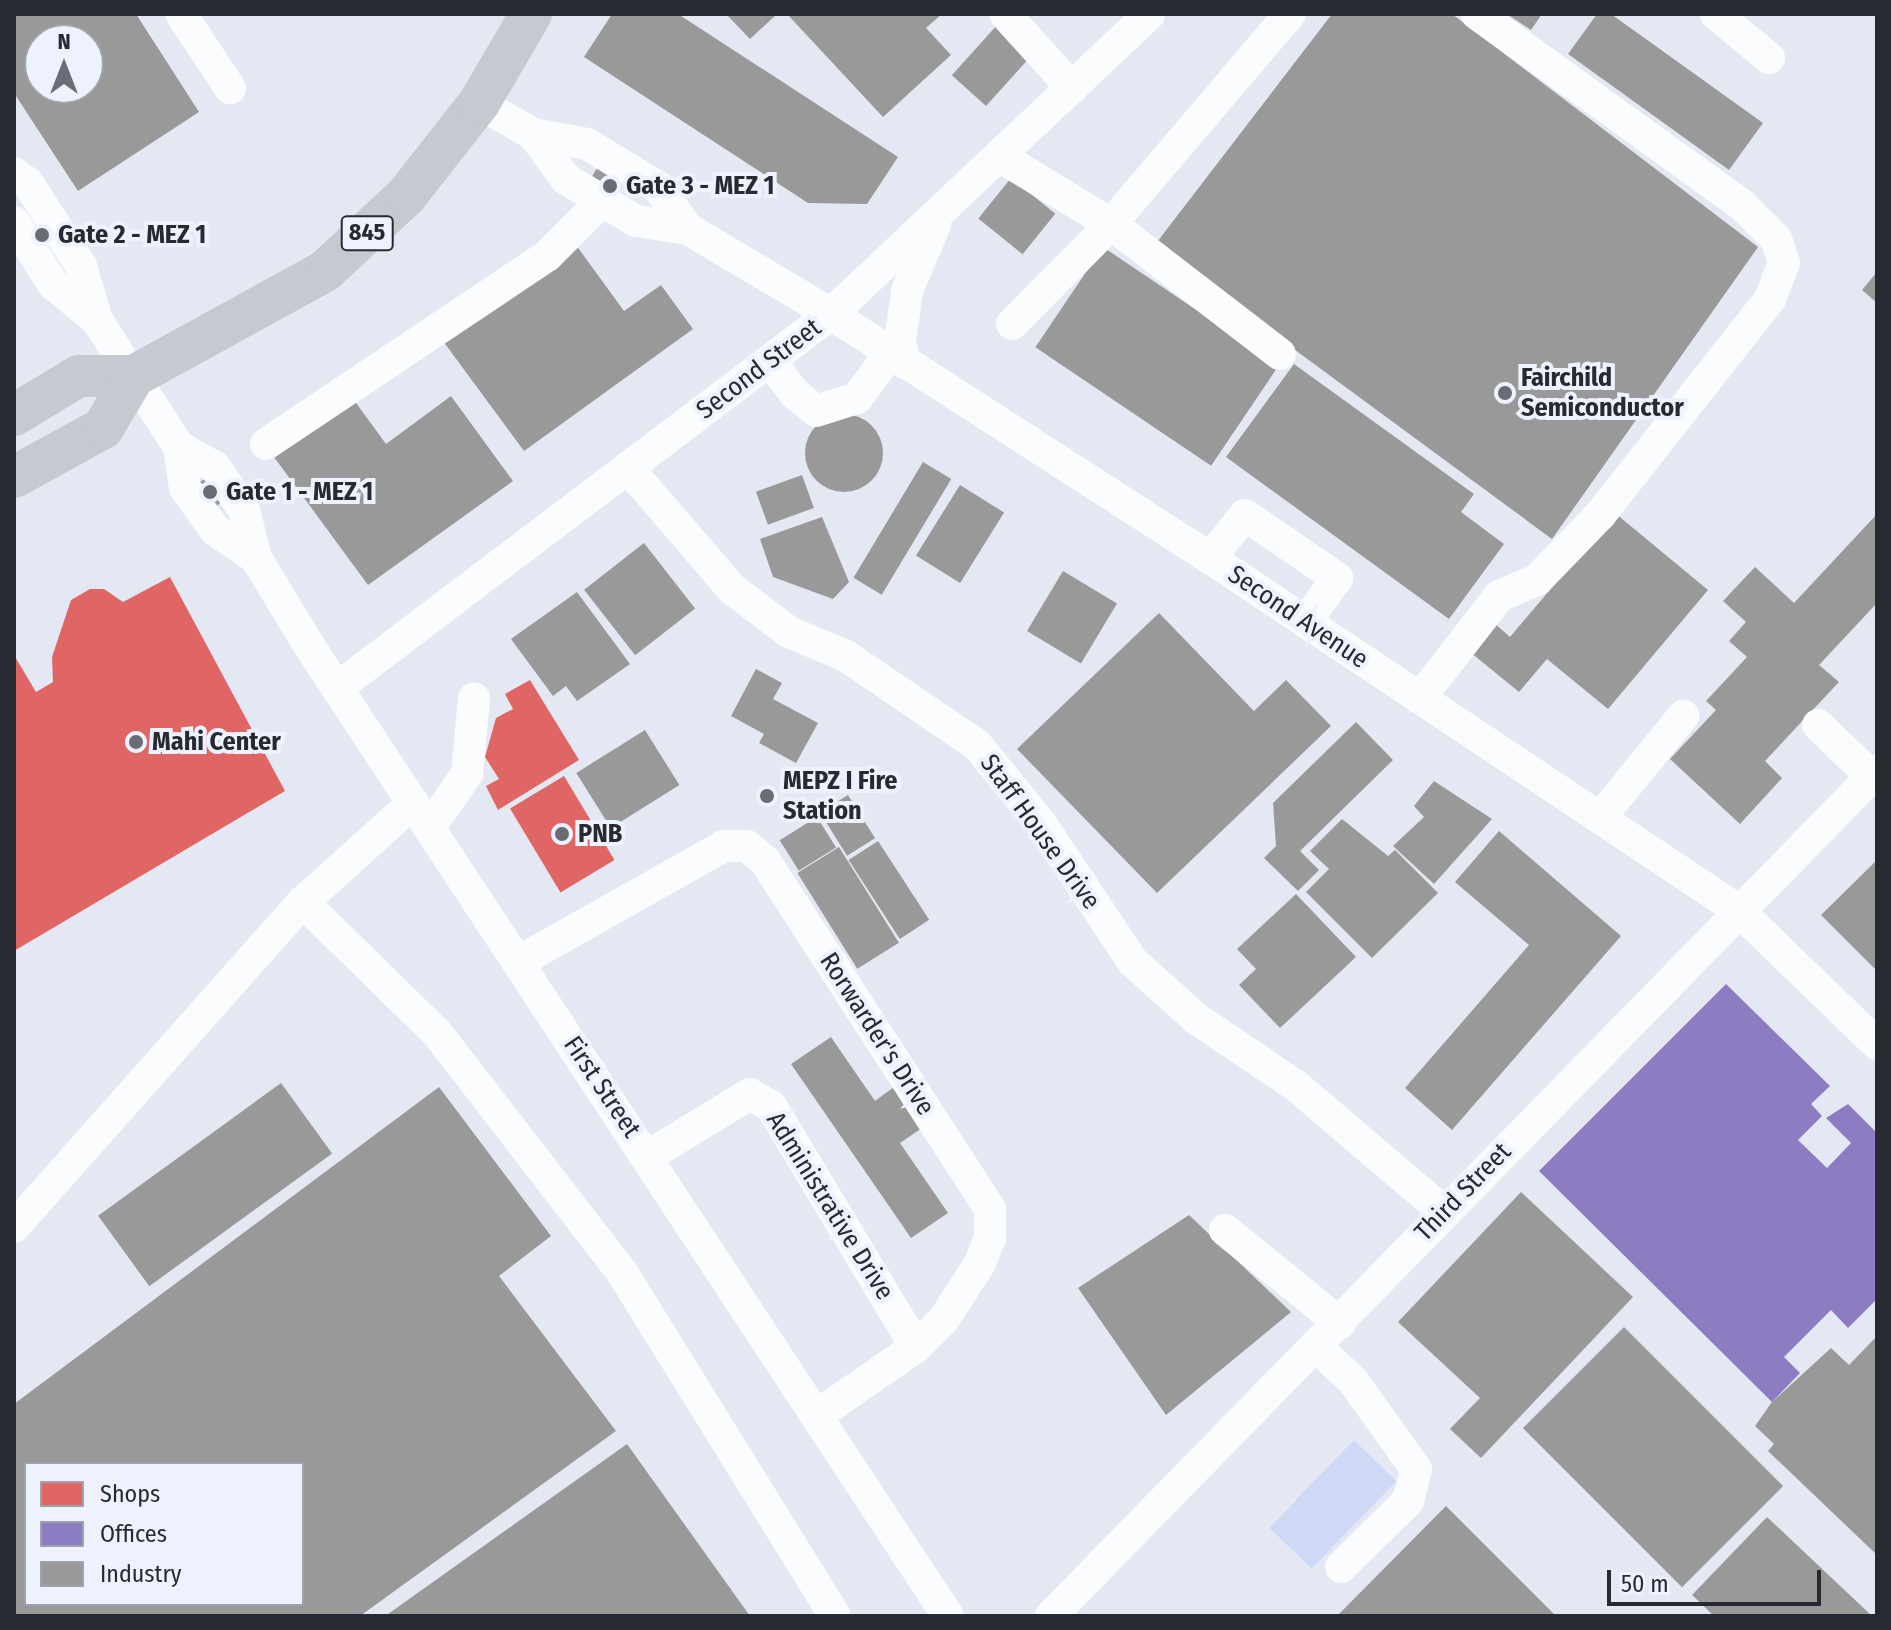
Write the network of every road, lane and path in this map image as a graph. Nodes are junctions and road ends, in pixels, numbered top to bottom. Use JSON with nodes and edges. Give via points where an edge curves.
{"nodes":[{"id":1,"x":181,"y":14,"type":"edge"},
{"id":2,"x":531,"y":14,"type":"edge"},
{"id":3,"x":1149,"y":14,"type":"edge"},
{"id":4,"x":1290,"y":14,"type":"edge"},
{"id":5,"x":1477,"y":14,"type":"edge"},
{"id":6,"x":1716,"y":14,"type":"edge"},
{"id":7,"x":1009,"y":15,"type":"edge"},
{"id":8,"x":1769,"y":58,"type":"dead end"},
{"id":9,"x":230,"y":88,"type":"dead end"},
{"id":10,"x":1072,"y":88,"type":"junction"},
{"id":11,"x":479,"y":103,"type":"junction"},
{"id":12,"x":533,"y":134,"type":"junction"},
{"id":13,"x":999,"y":156,"type":"junction"},
{"id":14,"x":14,"y":173,"type":"edge"},
{"id":15,"x":602,"y":201,"type":"junction"},
{"id":16,"x":940,"y":213,"type":"junction"},
{"id":17,"x":14,"y":222,"type":"edge"},
{"id":18,"x":1111,"y":224,"type":"junction"},
{"id":19,"x":688,"y":229,"type":"junction"},
{"id":20,"x":831,"y":314,"type":"junction"},
{"id":21,"x":97,"y":320,"type":"junction"},
{"id":22,"x":1012,"y":324,"type":"dead end"},
{"id":23,"x":1280,"y":354,"type":"dead end"},
{"id":24,"x":898,"y":358,"type":"junction"},
{"id":25,"x":770,"y":361,"type":"junction"},
{"id":26,"x":134,"y":376,"type":"junction"},
{"id":27,"x":14,"y":415,"type":"edge"},
{"id":28,"x":266,"y":444,"type":"dead end"},
{"id":29,"x":628,"y":468,"type":"junction"},
{"id":30,"x":14,"y":477,"type":"edge"},
{"id":31,"x":1210,"y":558,"type":"junction"},
{"id":32,"x":1306,"y":622,"type":"junction"},
{"id":33,"x":337,"y":688,"type":"junction"},
{"id":34,"x":474,"y":698,"type":"dead end"},
{"id":35,"x":1420,"y":698,"type":"junction"},
{"id":36,"x":1683,"y":716,"type":"dead end"},
{"id":37,"x":1818,"y":725,"type":"dead end"},
{"id":38,"x":1874,"y":774,"type":"edge"},
{"id":39,"x":422,"y":815,"type":"junction"},
{"id":40,"x":1600,"y":818,"type":"junction"},
{"id":41,"x":303,"y":902,"type":"junction"},
{"id":42,"x":1738,"y":910,"type":"junction"},
{"id":43,"x":518,"y":962,"type":"junction"},
{"id":44,"x":1877,"y":1044,"type":"edge"},
{"id":45,"x":648,"y":1156,"type":"junction"},
{"id":46,"x":1443,"y":1211,"type":"junction"},
{"id":47,"x":14,"y":1227,"type":"edge"},
{"id":48,"x":1225,"y":1230,"type":"dead end"},
{"id":49,"x":1340,"y":1323,"type":"junction"},
{"id":50,"x":916,"y":1347,"type":"junction"},
{"id":51,"x":1317,"y":1347,"type":"junction"},
{"id":52,"x":819,"y":1414,"type":"junction"},
{"id":53,"x":1341,"y":1567,"type":"dead end"},
{"id":54,"x":835,"y":1616,"type":"edge"},
{"id":55,"x":948,"y":1616,"type":"edge"},
{"id":56,"x":1051,"y":1616,"type":"edge"}],
"edges":[{"from":1,"to":9,"type":"street"},
{"from":2,"to":11,"type":"main road","number":"845"},
{"from":3,"to":10,"type":"street","name":"Second Street"},
{"from":4,"to":18,"type":"street"},
{"from":5,"to":35,"type":"street","via":[[1742,205],[1776,239],[1784,263],[1770,299],[1600,515],[1537,580],[1499,596]]},
{"from":6,"to":8,"type":"street"},
{"from":7,"to":10,"type":"street"},
{"from":10,"to":13,"type":"street","name":"Second Street"},
{"from":11,"to":12,"type":"street","name":"Second Avenue"},
{"from":11,"to":26,"type":"main road","number":"845","via":[[406,196],[325,271]]},
{"from":12,"to":15,"type":"street","name":"Second Avenue","via":[[566,179]]},
{"from":12,"to":19,"type":"street","name":"Second Avenue","via":[[587,144],[658,187]]},
{"from":13,"to":16,"type":"street","name":"Second Street"},
{"from":13,"to":18,"type":"street"},
{"from":14,"to":21,"type":"street","name":"First Street","via":[[28,183],[81,266]]},
{"from":15,"to":19,"type":"street","name":"Second Avenue","via":[[636,221]]},
{"from":15,"to":28,"type":"street","via":[[547,256]]},
{"from":16,"to":20,"type":"street","name":"Second Street"},
{"from":16,"to":24,"type":"street","via":[[907,291]]},
{"from":17,"to":21,"type":"street","name":"First Street","via":[[53,284]]},
{"from":18,"to":22,"type":"street"},
{"from":18,"to":23,"type":"street"},
{"from":19,"to":20,"type":"street","name":"Second Avenue"},
{"from":20,"to":24,"type":"street","name":"Second Avenue"},
{"from":20,"to":25,"type":"street","name":"Second Street"},
{"from":21,"to":26,"type":"street","name":"First Street"},
{"from":24,"to":25,"type":"street","via":[[857,398],[816,411],[794,393]]},
{"from":24,"to":31,"type":"street","name":"Second Avenue"},
{"from":25,"to":29,"type":"street","name":"Second Street"},
{"from":26,"to":27,"type":"main road","number":"845","via":[[79,376]]},
{"from":26,"to":30,"type":"main road","number":"845","via":[[103,428]]},
{"from":26,"to":33,"type":"street","name":"First Street","via":[[179,447],[185,488],[215,530],[256,558]]},
{"from":29,"to":33,"type":"street","name":"Second Street"},
{"from":29,"to":46,"type":"street","name":"Staff House Drive","via":[[732,589],[789,632],[846,656],[977,745],[1042,825],[1133,962],[1197,1019],[1295,1085]]},
{"from":31,"to":32,"type":"street","name":"Second Avenue"},
{"from":31,"to":32,"type":"street","via":[[1245,515],[1337,578]]},
{"from":32,"to":35,"type":"street","name":"Second Avenue"},
{"from":33,"to":39,"type":"street","name":"First Street"},
{"from":34,"to":39,"type":"street","via":[[467,774]]},
{"from":35,"to":40,"type":"street","name":"Second Avenue"},
{"from":36,"to":40,"type":"street"},
{"from":37,"to":38,"type":"street"},
{"from":38,"to":42,"type":"street","name":"Third Street"},
{"from":39,"to":41,"type":"street"},
{"from":39,"to":43,"type":"street","name":"First Street"},
{"from":40,"to":42,"type":"street","name":"Second Avenue"},
{"from":41,"to":47,"type":"street"},
{"from":41,"to":54,"type":"street","via":[[437,1033],[623,1274]]},
{"from":42,"to":44,"type":"street","name":"Second Avenue"},
{"from":42,"to":46,"type":"street","name":"Third Street"},
{"from":43,"to":45,"type":"street","name":"First Street"},
{"from":43,"to":50,"type":"street","name":"Rorwarder's Drive","via":[[724,846],[747,846],[765,861],[990,1209],[990,1238],[980,1263],[963,1294]]},
{"from":45,"to":50,"type":"street","name":"Administrative Drive","via":[[750,1094],[771,1106]]},
{"from":45,"to":52,"type":"street","name":"First Street"},
{"from":46,"to":49,"type":"street","name":"Third Street"},
{"from":48,"to":49,"type":"street"},
{"from":49,"to":51,"type":"street","name":"Third Street"},
{"from":50,"to":52,"type":"street","name":"Rorwarder's Drive"},
{"from":51,"to":53,"type":"street","via":[[1353,1381],[1416,1469],[1408,1501]]},
{"from":51,"to":56,"type":"street","name":"Third Street"},
{"from":52,"to":55,"type":"street","name":"First Street","via":[[932,1600]]}]}
